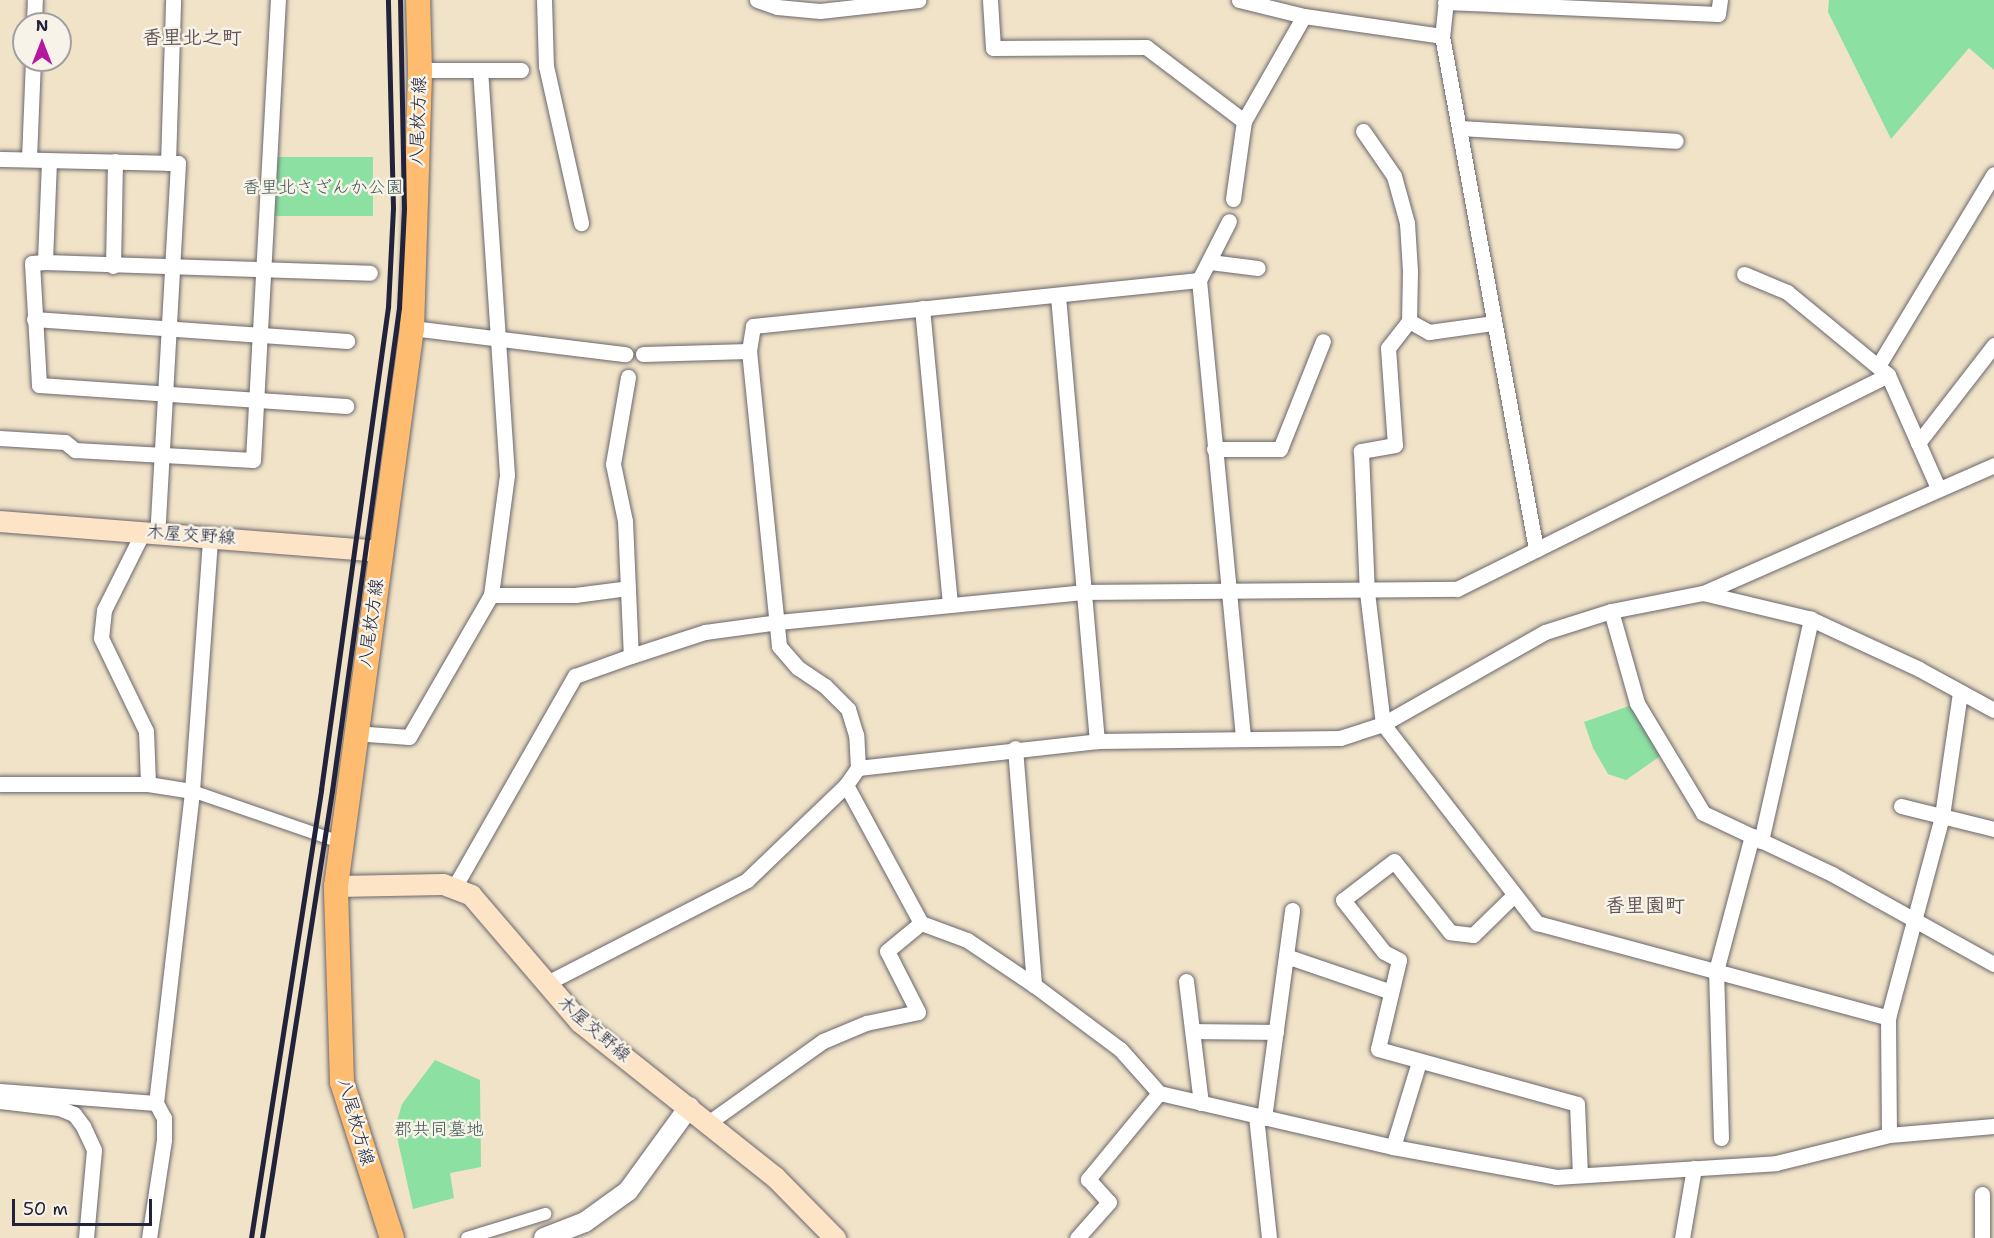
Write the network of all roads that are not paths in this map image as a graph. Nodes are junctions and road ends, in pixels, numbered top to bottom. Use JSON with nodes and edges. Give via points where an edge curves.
{"nodes":[{"id":1,"x":173,"y":0,"type":"edge"},
{"id":2,"x":278,"y":0,"type":"edge"},
{"id":3,"x":418,"y":0,"type":"edge"},
{"id":4,"x":544,"y":0,"type":"edge"},
{"id":5,"x":756,"y":0,"type":"edge"},
{"id":6,"x":918,"y":0,"type":"edge"},
{"id":7,"x":990,"y":0,"type":"edge"},
{"id":8,"x":1239,"y":0,"type":"edge"},
{"id":9,"x":1720,"y":0,"type":"edge"},
{"id":10,"x":1445,"y":1,"type":"edge"},
{"id":11,"x":1550,"y":4,"type":"edge"},
{"id":12,"x":1304,"y":15,"type":"junction"},
{"id":13,"x":1442,"y":36,"type":"junction"},
{"id":14,"x":420,"y":70,"type":"junction"},
{"id":15,"x":521,"y":70,"type":"dead end"},
{"id":16,"x":480,"y":71,"type":"junction"},
{"id":17,"x":33,"y":72,"type":"edge"},
{"id":18,"x":1244,"y":122,"type":"junction"},
{"id":19,"x":1459,"y":128,"type":"junction"},
{"id":20,"x":1363,"y":131,"type":"dead end"},
{"id":21,"x":1676,"y":141,"type":"dead end"},
{"id":22,"x":0,"y":159,"type":"edge"},
{"id":23,"x":29,"y":159,"type":"junction"},
{"id":24,"x":49,"y":161,"type":"junction"},
{"id":25,"x":115,"y":161,"type":"junction"},
{"id":26,"x":168,"y":163,"type":"junction"},
{"id":27,"x":1994,"y":174,"type":"edge"},
{"id":28,"x":1233,"y":199,"type":"dead end"},
{"id":29,"x":1229,"y":221,"type":"dead end"},
{"id":30,"x":581,"y":223,"type":"dead end"},
{"id":31,"x":45,"y":262,"type":"junction"},
{"id":32,"x":1210,"y":262,"type":"junction"},
{"id":33,"x":113,"y":266,"type":"junction"},
{"id":34,"x":173,"y":267,"type":"junction"},
{"id":35,"x":1258,"y":268,"type":"dead end"},
{"id":36,"x":264,"y":270,"type":"junction"},
{"id":37,"x":370,"y":273,"type":"dead end"},
{"id":38,"x":1744,"y":274,"type":"dead end"},
{"id":39,"x":1199,"y":280,"type":"junction"},
{"id":40,"x":1059,"y":296,"type":"junction"},
{"id":41,"x":922,"y":308,"type":"junction"},
{"id":42,"x":34,"y":320,"type":"junction"},
{"id":43,"x":1409,"y":321,"type":"junction"},
{"id":44,"x":1494,"y":323,"type":"junction"},
{"id":45,"x":412,"y":328,"type":"junction"},
{"id":46,"x":170,"y":329,"type":"junction"},
{"id":47,"x":262,"y":335,"type":"junction"},
{"id":48,"x":499,"y":337,"type":"junction"},
{"id":49,"x":347,"y":341,"type":"dead end"},
{"id":50,"x":1323,"y":341,"type":"dead end"},
{"id":51,"x":1994,"y":345,"type":"edge"},
{"id":52,"x":749,"y":351,"type":"junction"},
{"id":53,"x":625,"y":354,"type":"dead end"},
{"id":54,"x":643,"y":354,"type":"dead end"},
{"id":55,"x":1883,"y":371,"type":"junction"},
{"id":56,"x":628,"y":377,"type":"dead end"},
{"id":57,"x":166,"y":393,"type":"junction"},
{"id":58,"x":257,"y":398,"type":"junction"},
{"id":59,"x":346,"y":406,"type":"dead end"},
{"id":60,"x":0,"y":438,"type":"edge"},
{"id":61,"x":1918,"y":443,"type":"junction"},
{"id":62,"x":1214,"y":449,"type":"junction"},
{"id":63,"x":161,"y":457,"type":"junction"},
{"id":64,"x":1994,"y":465,"type":"edge"},
{"id":65,"x":1938,"y":488,"type":"junction"},
{"id":66,"x":0,"y":521,"type":"edge"},
{"id":67,"x":150,"y":532,"type":"junction"},
{"id":68,"x":210,"y":537,"type":"junction"},
{"id":69,"x":1536,"y":549,"type":"junction"},
{"id":70,"x":381,"y":551,"type":"junction"},
{"id":71,"x":628,"y":588,"type":"junction"},
{"id":72,"x":1228,"y":590,"type":"junction"},
{"id":73,"x":1086,"y":592,"type":"junction"},
{"id":74,"x":1367,"y":592,"type":"junction"},
{"id":75,"x":1703,"y":594,"type":"junction"},
{"id":76,"x":491,"y":595,"type":"junction"},
{"id":77,"x":950,"y":605,"type":"junction"},
{"id":78,"x":1611,"y":611,"type":"junction"},
{"id":79,"x":1811,"y":619,"type":"junction"},
{"id":80,"x":778,"y":622,"type":"junction"},
{"id":81,"x":631,"y":656,"type":"junction"},
{"id":82,"x":1960,"y":692,"type":"junction"},
{"id":83,"x":1994,"y":710,"type":"edge"},
{"id":84,"x":1383,"y":724,"type":"junction"},
{"id":85,"x":354,"y":733,"type":"junction"},
{"id":86,"x":1243,"y":737,"type":"junction"},
{"id":87,"x":1097,"y":741,"type":"junction"},
{"id":88,"x":1015,"y":748,"type":"junction"},
{"id":89,"x":858,"y":768,"type":"junction"},
{"id":90,"x":0,"y":784,"type":"edge"},
{"id":91,"x":148,"y":784,"type":"junction"},
{"id":92,"x":846,"y":785,"type":"junction"},
{"id":93,"x":192,"y":790,"type":"junction"},
{"id":94,"x":1901,"y":806,"type":"dead end"},
{"id":95,"x":1942,"y":816,"type":"junction"},
{"id":96,"x":1994,"y":829,"type":"edge"},
{"id":97,"x":1757,"y":839,"type":"junction"},
{"id":98,"x":340,"y":842,"type":"junction"},
{"id":99,"x":336,"y":886,"type":"junction"},
{"id":100,"x":455,"y":886,"type":"junction"},
{"id":101,"x":1514,"y":895,"type":"junction"},
{"id":102,"x":1292,"y":910,"type":"dead end"},
{"id":103,"x":1915,"y":921,"type":"junction"},
{"id":104,"x":921,"y":923,"type":"junction"},
{"id":105,"x":1286,"y":956,"type":"junction"},
{"id":106,"x":1994,"y":964,"type":"edge"},
{"id":107,"x":1716,"y":971,"type":"junction"},
{"id":108,"x":1186,"y":981,"type":"dead end"},
{"id":109,"x":545,"y":984,"type":"junction"},
{"id":110,"x":1034,"y":985,"type":"junction"},
{"id":111,"x":1390,"y":992,"type":"junction"},
{"id":112,"x":1888,"y":1018,"type":"junction"},
{"id":113,"x":1194,"y":1031,"type":"junction"},
{"id":114,"x":1276,"y":1032,"type":"junction"},
{"id":115,"x":1419,"y":1062,"type":"junction"},
{"id":116,"x":0,"y":1091,"type":"edge"},
{"id":117,"x":1159,"y":1093,"type":"junction"},
{"id":118,"x":0,"y":1101,"type":"edge"},
{"id":119,"x":156,"y":1103,"type":"junction"},
{"id":120,"x":1201,"y":1103,"type":"junction"},
{"id":121,"x":689,"y":1107,"type":"junction"},
{"id":122,"x":1260,"y":1117,"type":"junction"},
{"id":123,"x":708,"y":1122,"type":"junction"},
{"id":124,"x":1994,"y":1126,"type":"edge"},
{"id":125,"x":1889,"y":1136,"type":"junction"},
{"id":126,"x":1720,"y":1138,"type":"dead end"},
{"id":127,"x":1393,"y":1147,"type":"junction"},
{"id":128,"x":1694,"y":1168,"type":"junction"},
{"id":129,"x":1580,"y":1176,"type":"junction"},
{"id":130,"x":1982,"y":1194,"type":"dead end"},
{"id":131,"x":545,"y":1214,"type":"dead end"},
{"id":132,"x":86,"y":1238,"type":"edge"},
{"id":133,"x":149,"y":1238,"type":"edge"},
{"id":134,"x":392,"y":1238,"type":"edge"},
{"id":135,"x":467,"y":1238,"type":"edge"},
{"id":136,"x":544,"y":1238,"type":"edge"},
{"id":137,"x":835,"y":1238,"type":"edge"},
{"id":138,"x":1077,"y":1238,"type":"edge"},
{"id":139,"x":1269,"y":1238,"type":"edge"},
{"id":140,"x":1682,"y":1238,"type":"edge"},
{"id":141,"x":1982,"y":1238,"type":"edge"}],
"edges":[{"from":1,"to":26,"type":"street"},
{"from":2,"to":36,"type":"street"},
{"from":3,"to":14,"type":"main road","name":"八尾枚方線"},
{"from":4,"to":30,"type":"street","via":[[546,66]]},
{"from":5,"to":6,"type":"street","via":[[777,7],[820,12]]},
{"from":7,"to":18,"type":"street","via":[[993,48],[1146,47]]},
{"from":8,"to":12,"type":"street"},
{"from":9,"to":11,"type":"street","via":[[1719,14]]},
{"from":10,"to":11,"type":"street"},
{"from":10,"to":13,"type":"street"},
{"from":12,"to":13,"type":"street"},
{"from":12,"to":18,"type":"street"},
{"from":13,"to":19,"type":"street"},
{"from":14,"to":16,"type":"street"},
{"from":14,"to":45,"type":"main road","name":"八尾枚方線"},
{"from":15,"to":16,"type":"street"},
{"from":16,"to":48,"type":"street"},
{"from":17,"to":23,"type":"street"},
{"from":18,"to":28,"type":"street"},
{"from":19,"to":21,"type":"street"},
{"from":19,"to":44,"type":"street"},
{"from":20,"to":43,"type":"street","via":[[1394,176],[1407,223]]},
{"from":22,"to":23,"type":"street"},
{"from":23,"to":24,"type":"street"},
{"from":24,"to":25,"type":"street"},
{"from":24,"to":31,"type":"street"},
{"from":25,"to":26,"type":"street"},
{"from":25,"to":33,"type":"street"},
{"from":26,"to":34,"type":"street","via":[[178,163]]},
{"from":27,"to":55,"type":"street"},
{"from":29,"to":32,"type":"street"},
{"from":31,"to":33,"type":"street"},
{"from":31,"to":42,"type":"street","via":[[32,263]]},
{"from":32,"to":35,"type":"street"},
{"from":32,"to":39,"type":"street"},
{"from":33,"to":34,"type":"street"},
{"from":34,"to":36,"type":"street"},
{"from":34,"to":46,"type":"street"},
{"from":36,"to":37,"type":"street"},
{"from":36,"to":47,"type":"street"},
{"from":38,"to":55,"type":"street","via":[[1787,292]]},
{"from":39,"to":40,"type":"street"},
{"from":39,"to":62,"type":"street"},
{"from":40,"to":41,"type":"street"},
{"from":40,"to":73,"type":"street"},
{"from":41,"to":52,"type":"street","via":[[753,326]]},
{"from":41,"to":77,"type":"street"},
{"from":42,"to":46,"type":"street"},
{"from":42,"to":57,"type":"street","via":[[39,385]]},
{"from":43,"to":44,"type":"street","via":[[1429,332]]},
{"from":43,"to":74,"type":"street","via":[[1388,348],[1395,445],[1361,451]]},
{"from":44,"to":69,"type":"street"},
{"from":45,"to":48,"type":"street"},
{"from":45,"to":70,"type":"main road","name":"八尾枚方線"},
{"from":46,"to":47,"type":"street"},
{"from":46,"to":57,"type":"street"},
{"from":47,"to":49,"type":"street"},
{"from":47,"to":58,"type":"street"},
{"from":48,"to":53,"type":"street"},
{"from":48,"to":76,"type":"street","via":[[507,475]]},
{"from":50,"to":62,"type":"street","via":[[1280,449]]},
{"from":51,"to":61,"type":"street"},
{"from":52,"to":54,"type":"street"},
{"from":52,"to":80,"type":"street"},
{"from":55,"to":61,"type":"street"},
{"from":55,"to":69,"type":"street"},
{"from":56,"to":71,"type":"street","via":[[613,464],[625,520]]},
{"from":57,"to":58,"type":"street"},
{"from":57,"to":63,"type":"street"},
{"from":58,"to":59,"type":"street"},
{"from":58,"to":63,"type":"street","via":[[253,460]]},
{"from":60,"to":63,"type":"street","via":[[65,442],[75,450]]},
{"from":61,"to":65,"type":"street"},
{"from":62,"to":72,"type":"street"},
{"from":63,"to":67,"type":"street"},
{"from":64,"to":65,"type":"street"},
{"from":65,"to":75,"type":"street"},
{"from":66,"to":67,"type":"main road","name":"木屋交野線"},
{"from":67,"to":68,"type":"main road","name":"木屋交野線"},
{"from":67,"to":91,"type":"street","via":[[104,610],[101,638],[146,731]]},
{"from":68,"to":70,"type":"main road","name":"木屋交野線"},
{"from":68,"to":93,"type":"street"},
{"from":69,"to":74,"type":"street","via":[[1456,589]]},
{"from":70,"to":85,"type":"main road","name":"八尾枚方線"},
{"from":71,"to":76,"type":"street","via":[[575,595]]},
{"from":71,"to":81,"type":"street"},
{"from":72,"to":73,"type":"street"},
{"from":72,"to":74,"type":"street"},
{"from":72,"to":86,"type":"street"},
{"from":73,"to":77,"type":"street"},
{"from":73,"to":87,"type":"street"},
{"from":74,"to":84,"type":"street"},
{"from":75,"to":78,"type":"street"},
{"from":75,"to":79,"type":"street"},
{"from":76,"to":85,"type":"street","via":[[409,737]]},
{"from":77,"to":80,"type":"street"},
{"from":78,"to":84,"type":"street","via":[[1545,632]]},
{"from":78,"to":97,"type":"street","via":[[1637,703],[1703,813]]},
{"from":79,"to":82,"type":"street","via":[[1860,639]]},
{"from":79,"to":97,"type":"street"},
{"from":80,"to":81,"type":"street","via":[[705,632]]},
{"from":80,"to":89,"type":"street","via":[[779,646],[798,668],[825,686],[848,709],[856,735]]},
{"from":81,"to":100,"type":"street","via":[[575,676]]},
{"from":82,"to":83,"type":"street"},
{"from":82,"to":95,"type":"street"},
{"from":84,"to":86,"type":"street","via":[[1340,738]]},
{"from":84,"to":101,"type":"street"},
{"from":85,"to":98,"type":"main road","name":"八尾枚方線"},
{"from":86,"to":87,"type":"street"},
{"from":87,"to":88,"type":"street"},
{"from":88,"to":89,"type":"street"},
{"from":88,"to":110,"type":"street"},
{"from":89,"to":92,"type":"street"},
{"from":90,"to":91,"type":"street"},
{"from":91,"to":93,"type":"street"},
{"from":92,"to":104,"type":"street"},
{"from":92,"to":109,"type":"street","via":[[747,880]]},
{"from":93,"to":98,"type":"street"},
{"from":93,"to":119,"type":"street"},
{"from":94,"to":95,"type":"street"},
{"from":95,"to":96,"type":"street"},
{"from":95,"to":103,"type":"street"},
{"from":97,"to":103,"type":"street"},
{"from":97,"to":107,"type":"street"},
{"from":98,"to":99,"type":"main road","name":"八尾枚方線"},
{"from":99,"to":100,"type":"main road"},
{"from":99,"to":134,"type":"main road","name":"八尾枚方線","via":[[342,1082]]},
{"from":100,"to":109,"type":"main road","name":"木屋交野線","via":[[471,895]]},
{"from":101,"to":107,"type":"street","via":[[1537,923]]},
{"from":101,"to":111,"type":"street","via":[[1473,935],[1450,932],[1394,861],[1343,900],[1384,952],[1399,960]]},
{"from":102,"to":105,"type":"street"},
{"from":103,"to":106,"type":"street"},
{"from":103,"to":112,"type":"street"},
{"from":104,"to":110,"type":"street","via":[[966,940]]},
{"from":104,"to":123,"type":"street","via":[[887,951],[918,1012],[866,1023],[823,1041]]},
{"from":105,"to":111,"type":"street"},
{"from":105,"to":114,"type":"street"},
{"from":107,"to":112,"type":"street"},
{"from":107,"to":126,"type":"street"},
{"from":108,"to":113,"type":"street"},
{"from":109,"to":121,"type":"main road","name":"木屋交野線","via":[[580,1022]]},
{"from":110,"to":117,"type":"street","via":[[1120,1049]]},
{"from":111,"to":115,"type":"street","via":[[1378,1049]]},
{"from":112,"to":125,"type":"street"},
{"from":113,"to":114,"type":"street"},
{"from":113,"to":120,"type":"street"},
{"from":114,"to":122,"type":"street"},
{"from":115,"to":127,"type":"street"},
{"from":115,"to":129,"type":"street","via":[[1578,1104]]},
{"from":116,"to":119,"type":"street"},
{"from":117,"to":120,"type":"street"},
{"from":117,"to":138,"type":"street","via":[[1088,1179],[1109,1202]]},
{"from":118,"to":132,"type":"street","via":[[59,1108],[74,1114],[83,1126],[94,1150]]},
{"from":119,"to":133,"type":"street","via":[[164,1118],[164,1140]]},
{"from":120,"to":122,"type":"street"},
{"from":121,"to":123,"type":"main road","name":"木屋交野線"},
{"from":121,"to":136,"type":"street","via":[[628,1191],[604,1211]]},
{"from":122,"to":127,"type":"street"},
{"from":122,"to":139,"type":"street"},
{"from":123,"to":137,"type":"main road","name":"木屋交野線","via":[[775,1177]]},
{"from":124,"to":125,"type":"street"},
{"from":125,"to":128,"type":"street","via":[[1776,1162]]},
{"from":127,"to":129,"type":"street","via":[[1556,1177]]},
{"from":128,"to":129,"type":"street"},
{"from":128,"to":140,"type":"street"},
{"from":130,"to":141,"type":"street"},
{"from":131,"to":135,"type":"street"}]}
